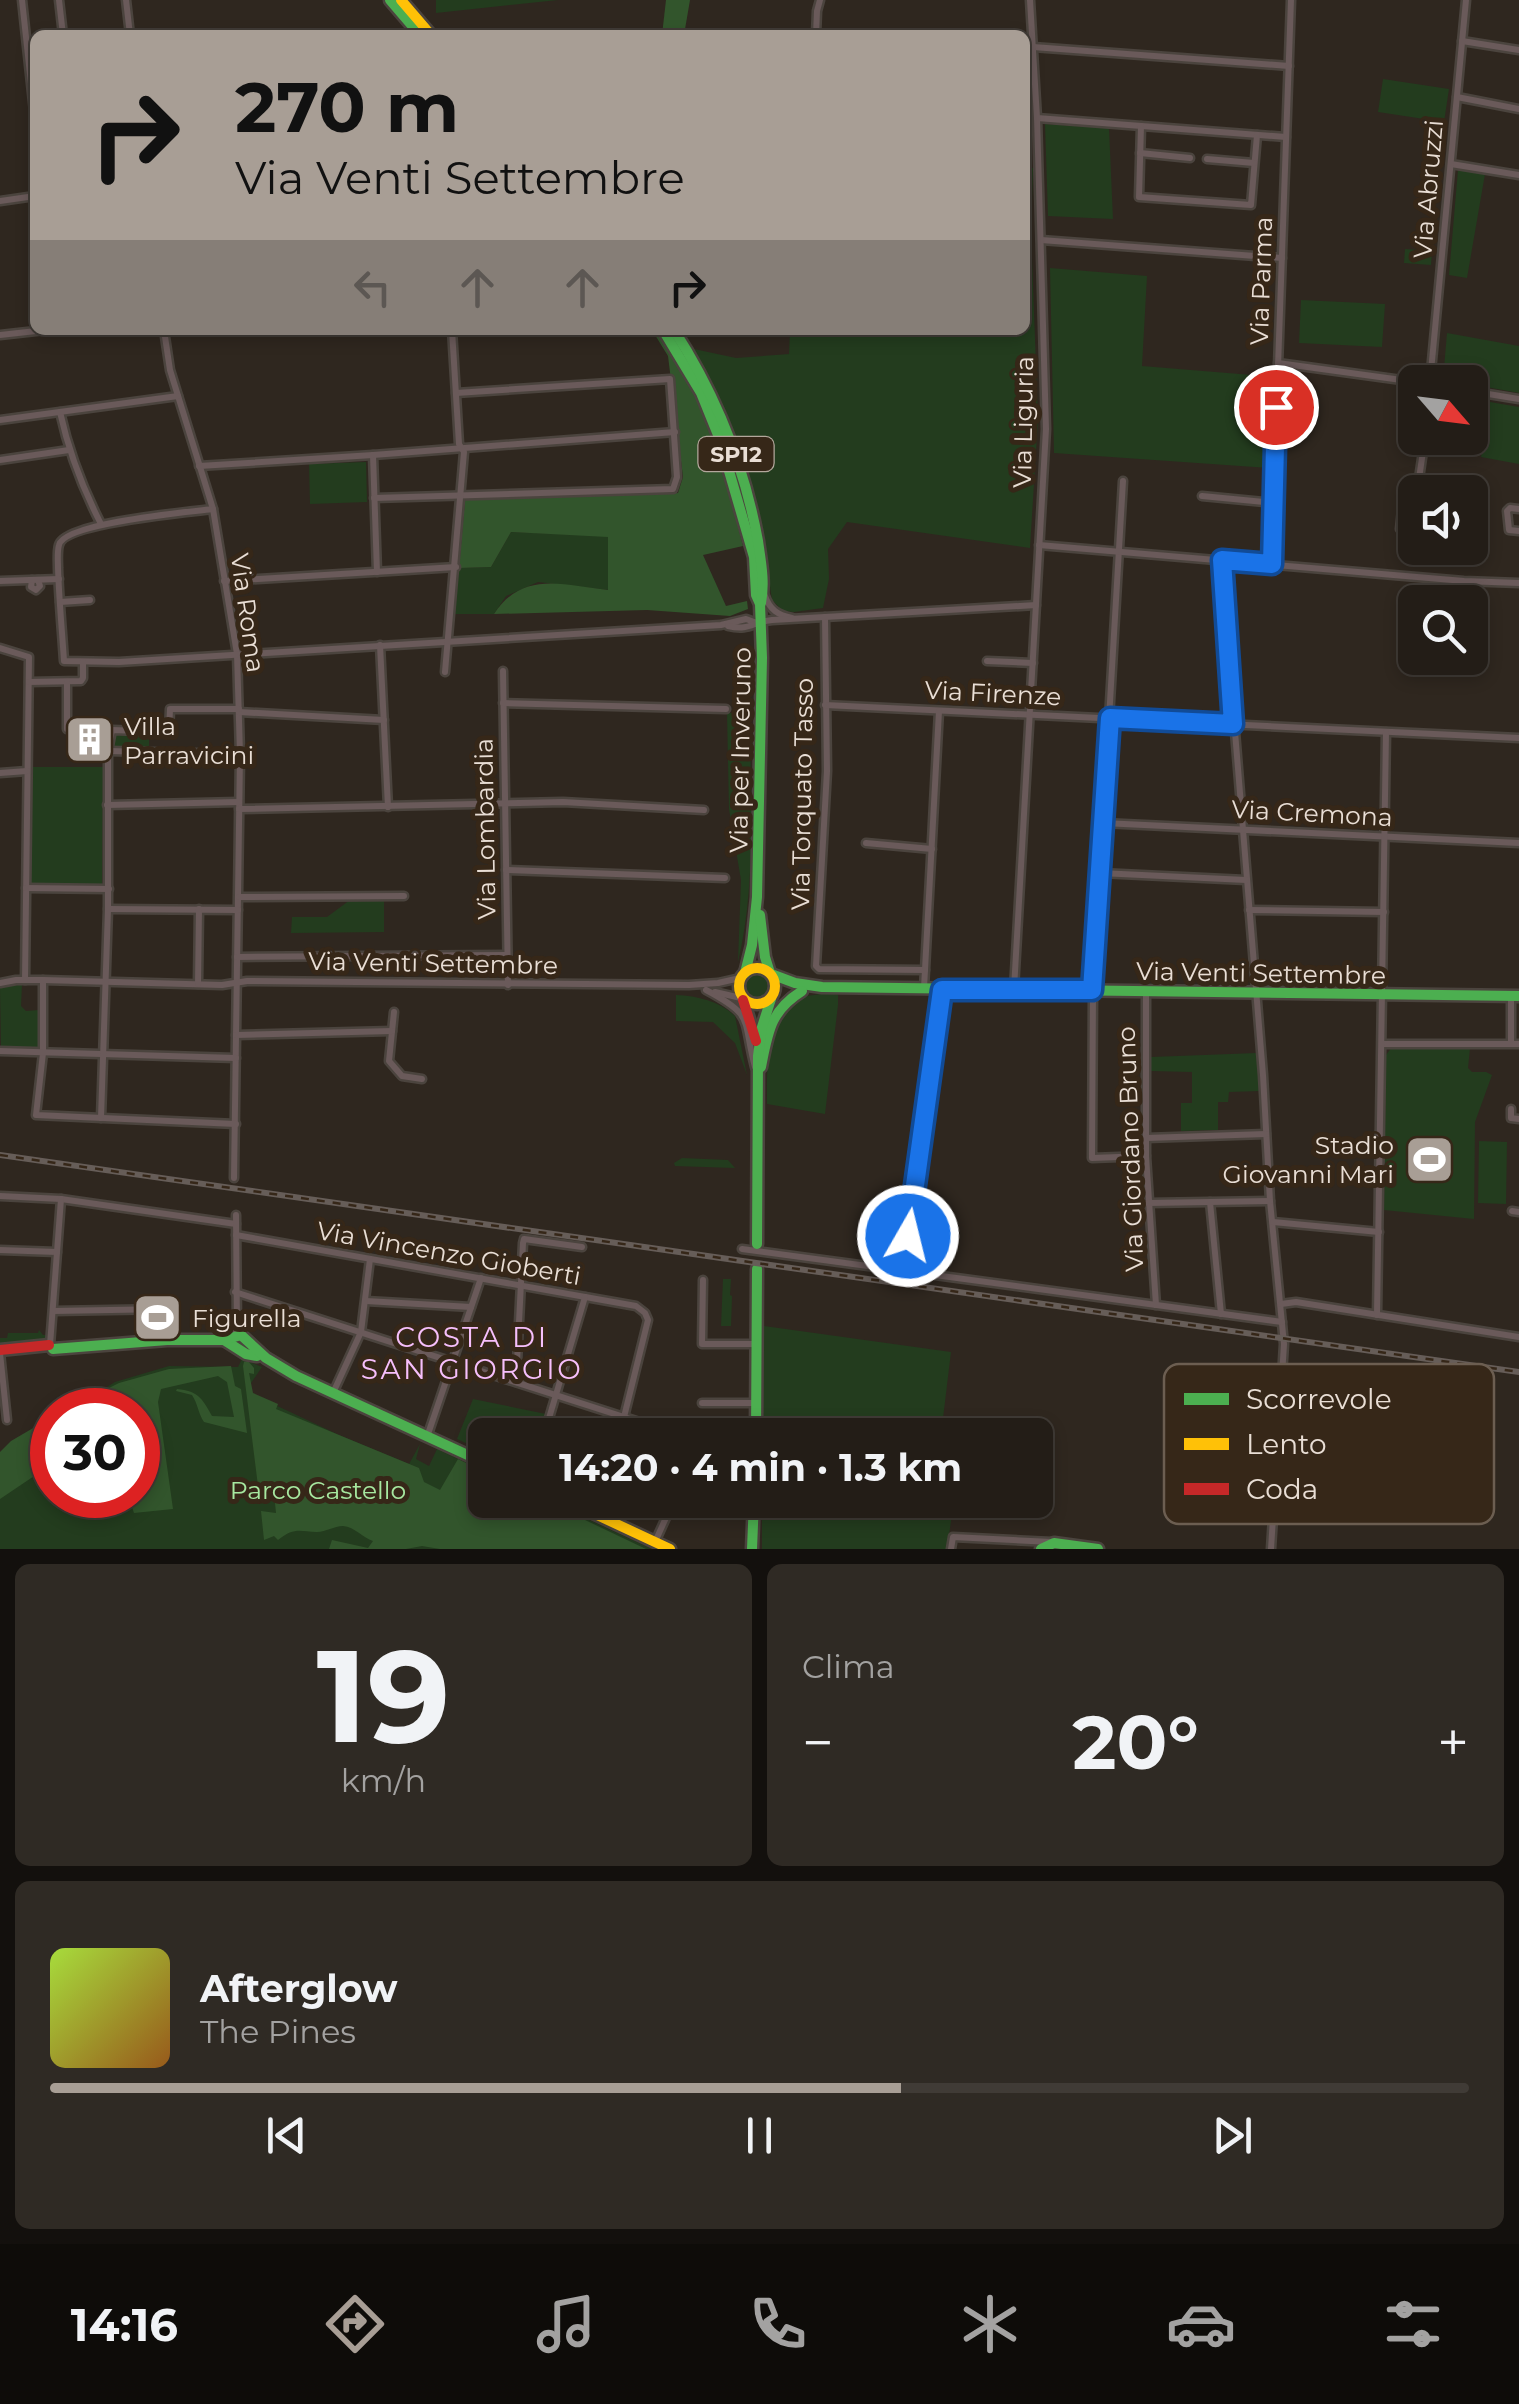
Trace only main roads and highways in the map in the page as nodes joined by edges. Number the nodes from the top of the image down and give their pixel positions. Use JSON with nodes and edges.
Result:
{"nodes":[{"id":1,"x":388,"y":0,"type":"edge"},
{"id":2,"x":402,"y":0,"type":"edge"},
{"id":3,"x":413,"y":30,"type":"edge"},
{"id":4,"x":427,"y":30,"type":"edge"},
{"id":5,"x":665,"y":335,"type":"edge"},
{"id":6,"x":677,"y":335,"type":"edge"},
{"id":7,"x":760,"y":604,"type":"junction"},
{"id":8,"x":757,"y":897,"type":"junction"},
{"id":9,"x":770,"y":974,"type":"junction"},
{"id":10,"x":742,"y":975,"type":"junction"},
{"id":11,"x":822,"y":987,"type":"junction"},
{"id":12,"x":802,"y":991,"type":"junction"},
{"id":13,"x":1515,"y":996,"type":"edge"},
{"id":14,"x":773,"y":998,"type":"junction"},
{"id":15,"x":742,"y":999,"type":"junction"},
{"id":16,"x":758,"y":1056,"type":"junction"},
{"id":17,"x":758,"y":1080,"type":"junction"},
{"id":18,"x":757,"y":1244,"type":"dead end"},
{"id":19,"x":757,"y":1270,"type":"dead end"},
{"id":20,"x":0,"y":1351,"type":"edge"},
{"id":21,"x":756,"y":1418,"type":"edge"},
{"id":22,"x":468,"y":1455,"type":"edge"},
{"id":23,"x":604,"y":1518,"type":"edge"},
{"id":24,"x":753,"y":1518,"type":"edge"},
{"id":25,"x":670,"y":1549,"type":"edge"},
{"id":26,"x":752,"y":1549,"type":"edge"},
{"id":27,"x":1039,"y":1549,"type":"edge"},
{"id":28,"x":1098,"y":1549,"type":"edge"}],
"edges":[{"from":1,"to":3,"type":"main road"},
{"from":2,"to":4,"type":"main road"},
{"from":5,"to":7,"type":"main road","name":"Via per Inveruno","number":"SP12"},
{"from":6,"to":7,"type":"main road","name":"Via per Inveruno","number":"SP12"},
{"from":7,"to":8,"type":"main road","name":"Via per Inveruno","number":"SP12"},
{"from":8,"to":9,"type":"main road","name":"Via per Inveruno","number":"SP12"},
{"from":8,"to":10,"type":"main road","name":"Via per Inveruno","number":"SP12"},
{"from":9,"to":10,"type":"main road"},
{"from":9,"to":11,"type":"main road","name":"Via Venti Settembre"},
{"from":9,"to":14,"type":"main road"},
{"from":10,"to":15,"type":"main road"},
{"from":11,"to":12,"type":"main road","name":"Via Venti Settembre"},
{"from":11,"to":13,"type":"main road","name":"Via Venti Settembre"},
{"from":12,"to":14,"type":"main road","name":"Via Venti Settembre"},
{"from":12,"to":17,"type":"main road"},
{"from":14,"to":15,"type":"main road"},
{"from":14,"to":16,"type":"main road"},
{"from":15,"to":16,"type":"main road"},
{"from":16,"to":17,"type":"main road"},
{"from":17,"to":18,"type":"main road"},
{"from":19,"to":21,"type":"main road"},
{"from":20,"to":22,"type":"main road"},
{"from":23,"to":25,"type":"main road"},
{"from":24,"to":26,"type":"main road"},
{"from":27,"to":28,"type":"main road"}]}
